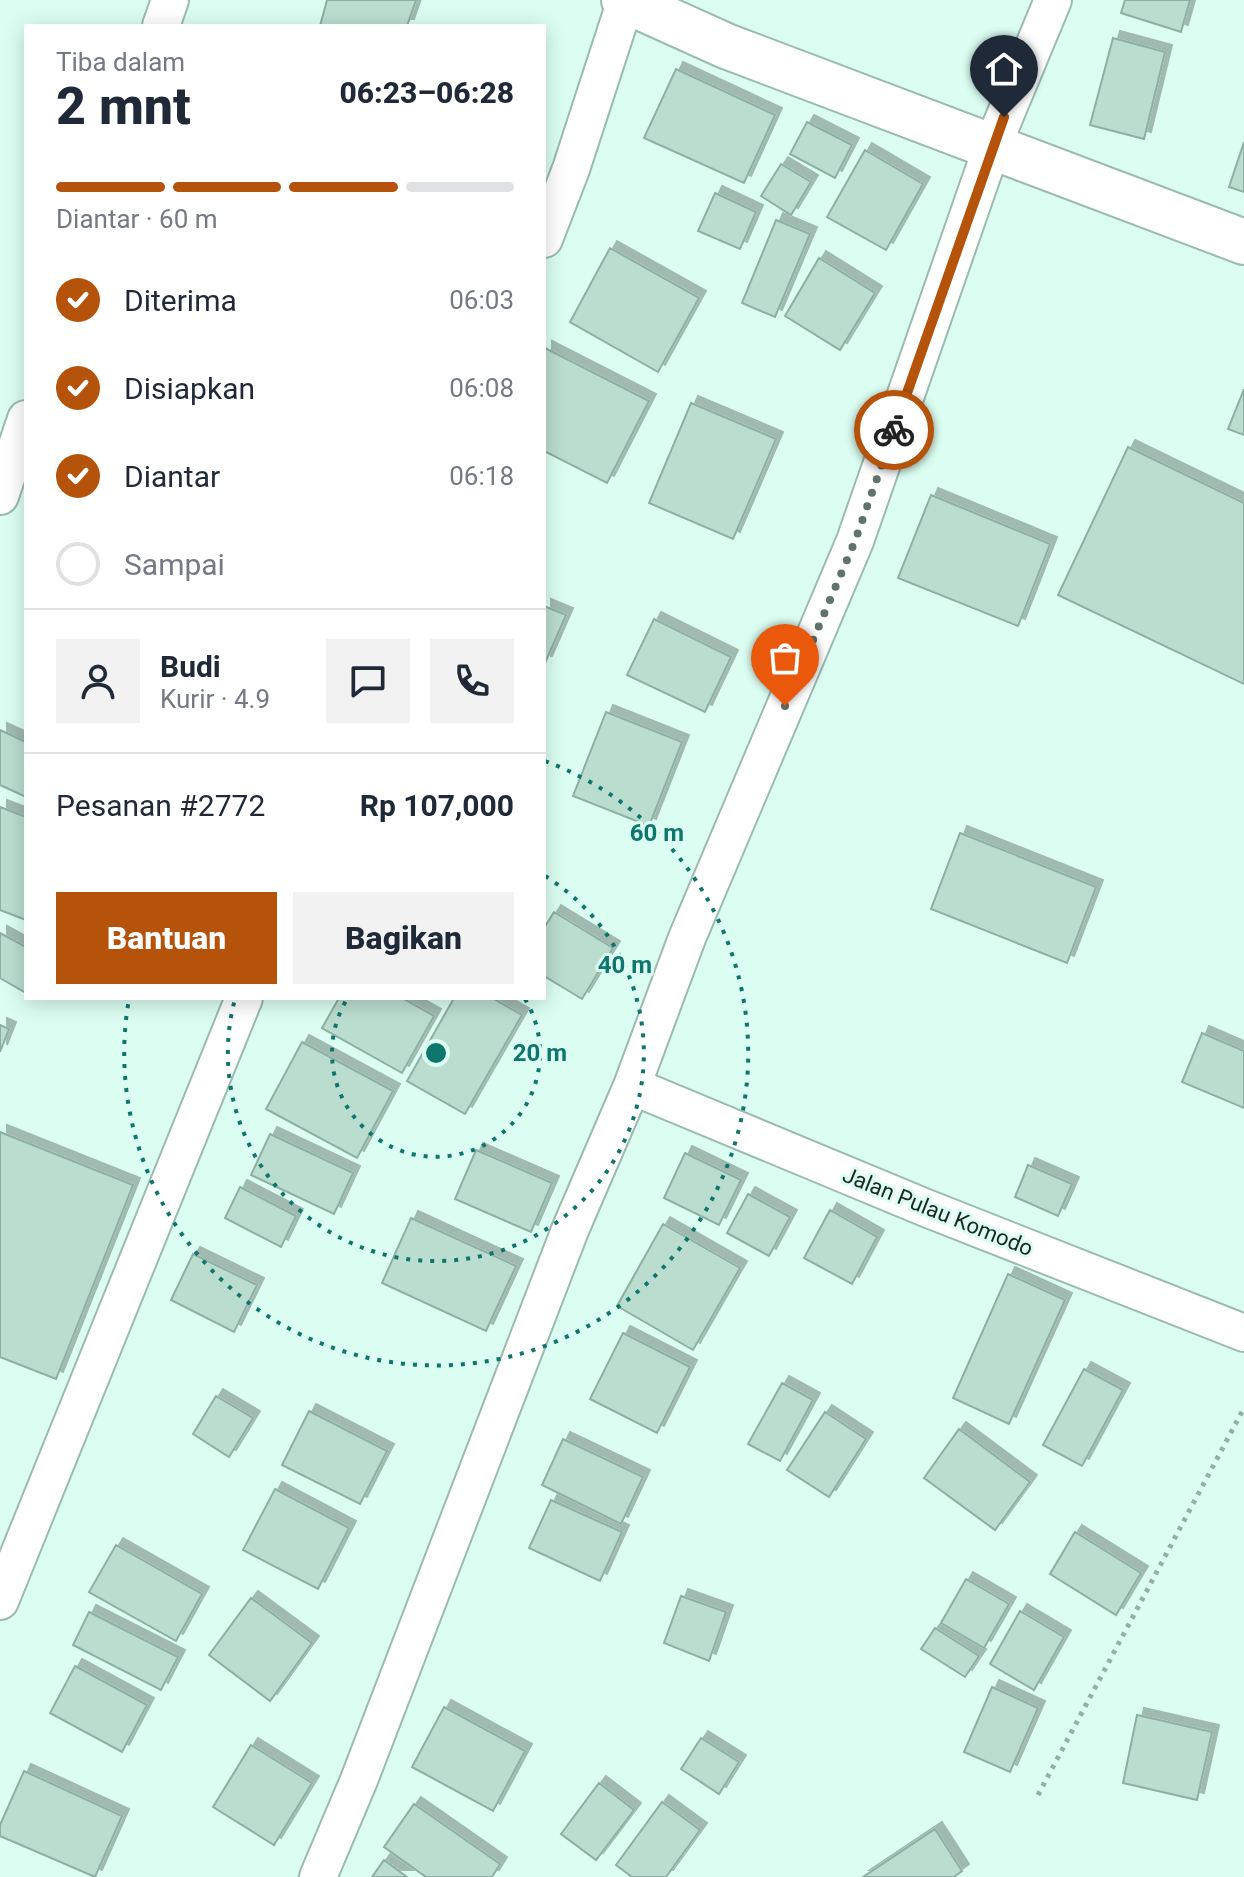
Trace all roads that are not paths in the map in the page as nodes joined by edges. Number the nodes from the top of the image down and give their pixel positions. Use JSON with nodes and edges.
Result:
{"nodes":[{"id":1,"x":170,"y":0,"type":"edge"},
{"id":2,"x":625,"y":0,"type":"edge"},
{"id":3,"x":1053,"y":0,"type":"edge"},
{"id":4,"x":162,"y":24,"type":"edge"},
{"id":5,"x":992,"y":147,"type":"junction"},
{"id":6,"x":546,"y":234,"type":"edge"},
{"id":7,"x":1244,"y":242,"type":"edge"},
{"id":8,"x":24,"y":425,"type":"edge"},
{"id":9,"x":0,"y":496,"type":"edge"},
{"id":10,"x":243,"y":1000,"type":"edge"},
{"id":11,"x":632,"y":1086,"type":"junction"},
{"id":12,"x":1243,"y":1330,"type":"edge"},
{"id":13,"x":0,"y":1601,"type":"edge"},
{"id":14,"x":318,"y":1877,"type":"edge"}],
"edges":[{"from":1,"to":4,"type":"street"},
{"from":2,"to":5,"type":"street"},
{"from":2,"to":6,"type":"street"},
{"from":3,"to":5,"type":"street"},
{"from":5,"to":7,"type":"street"},
{"from":5,"to":11,"type":"street"},
{"from":8,"to":9,"type":"street"},
{"from":10,"to":13,"type":"street"},
{"from":11,"to":12,"type":"street","name":"Jalan Pulau Komodo"},
{"from":11,"to":14,"type":"street"}]}
